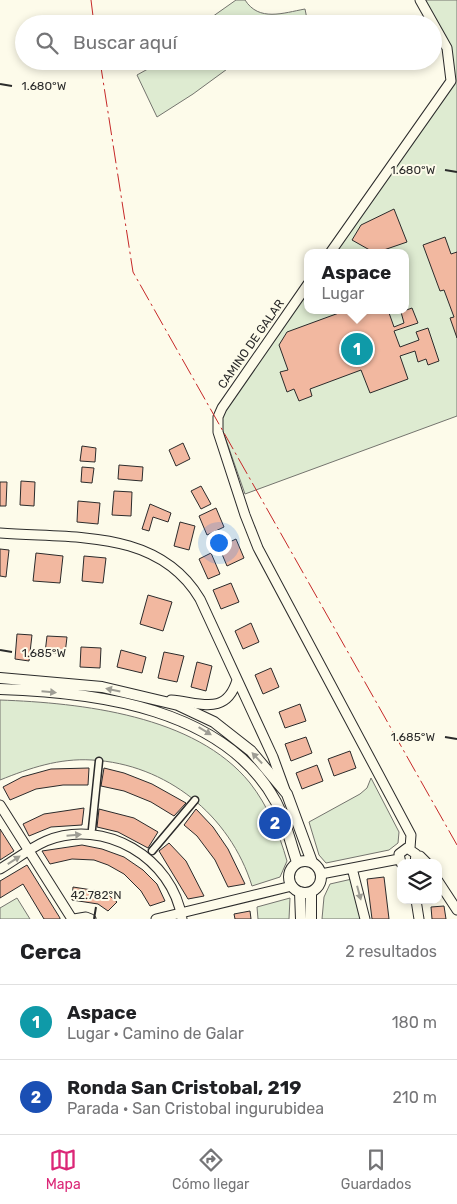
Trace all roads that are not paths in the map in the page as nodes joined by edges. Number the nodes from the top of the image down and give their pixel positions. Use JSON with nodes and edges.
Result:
{"nodes":[{"id":1,"x":420,"y":0,"type":"edge"},
{"id":2,"x":428,"y":15,"type":"edge"},
{"id":3,"x":442,"y":39,"type":"edge"},
{"id":4,"x":333,"y":249,"type":"edge"},
{"id":5,"x":304,"y":290,"type":"edge"},
{"id":6,"x":0,"y":533,"type":"edge"},
{"id":7,"x":0,"y":678,"type":"edge"},
{"id":8,"x":237,"y":680,"type":"junction"},
{"id":9,"x":0,"y":689,"type":"edge"},
{"id":10,"x":158,"y":699,"type":"junction"},
{"id":11,"x":99,"y":761,"type":"dead end"},
{"id":12,"x":287,"y":794,"type":"junction"},
{"id":13,"x":195,"y":800,"type":"dead end"},
{"id":14,"x":0,"y":805,"type":"edge"},
{"id":15,"x":92,"y":829,"type":"dead end"},
{"id":16,"x":410,"y":848,"type":"junction"},
{"id":17,"x":29,"y":850,"type":"junction"},
{"id":18,"x":152,"y":851,"type":"dead end"},
{"id":19,"x":400,"y":859,"type":"edge"},
{"id":20,"x":416,"y":859,"type":"edge"},
{"id":21,"x":397,"y":861,"type":"edge"},
{"id":22,"x":297,"y":862,"type":"junction"},
{"id":23,"x":312,"y":862,"type":"junction"},
{"id":24,"x":352,"y":868,"type":"junction"},
{"id":25,"x":0,"y":869,"type":"edge"},
{"id":26,"x":321,"y":874,"type":"junction"},
{"id":27,"x":442,"y":887,"type":"edge"},
{"id":28,"x":296,"y":889,"type":"junction"},
{"id":29,"x":311,"y":892,"type":"junction"},
{"id":30,"x":417,"y":904,"type":"edge"},
{"id":31,"x":457,"y":910,"type":"edge"},
{"id":32,"x":182,"y":916,"type":"edge"},
{"id":33,"x":73,"y":919,"type":"edge"},
{"id":34,"x":91,"y":919,"type":"edge"},
{"id":35,"x":156,"y":919,"type":"edge"},
{"id":36,"x":301,"y":919,"type":"edge"},
{"id":37,"x":311,"y":919,"type":"edge"},
{"id":38,"x":365,"y":919,"type":"edge"},
{"id":39,"x":419,"y":919,"type":"edge"}],
"edges":[{"from":1,"to":2,"type":"street"},
{"from":3,"to":4,"type":"street"},
{"from":5,"to":16,"type":"street","name":"CAMINO DE GALAR"},
{"from":6,"to":8,"type":"street"},
{"from":10,"to":7,"type":"street","one_way":true},
{"from":8,"to":10,"type":"street"},
{"from":8,"to":12,"type":"street"},
{"from":9,"to":22,"type":"street","one_way":true},
{"from":12,"to":10,"type":"street","one_way":true},
{"from":11,"to":15,"type":"street"},
{"from":12,"to":23,"type":"street"},
{"from":13,"to":18,"type":"street"},
{"from":14,"to":17,"type":"street"},
{"from":16,"to":19,"type":"street"},
{"from":16,"to":20,"type":"street"},
{"from":25,"to":17,"type":"street","one_way":true},
{"from":17,"to":32,"type":"street","one_way":true},
{"from":17,"to":33,"type":"street"},
{"from":21,"to":24,"type":"street"},
{"from":22,"to":23,"type":"street"},
{"from":22,"to":28,"type":"street"},
{"from":23,"to":26,"type":"street"},
{"from":24,"to":26,"type":"street"},
{"from":24,"to":38,"type":"street","one_way":true},
{"from":26,"to":29,"type":"street"},
{"from":27,"to":31,"type":"street"},
{"from":28,"to":29,"type":"street"},
{"from":28,"to":32,"type":"street"},
{"from":28,"to":36,"type":"street"},
{"from":29,"to":37,"type":"street"},
{"from":30,"to":39,"type":"street"},
{"from":32,"to":35,"type":"street"},
{"from":33,"to":34,"type":"street"}]}
